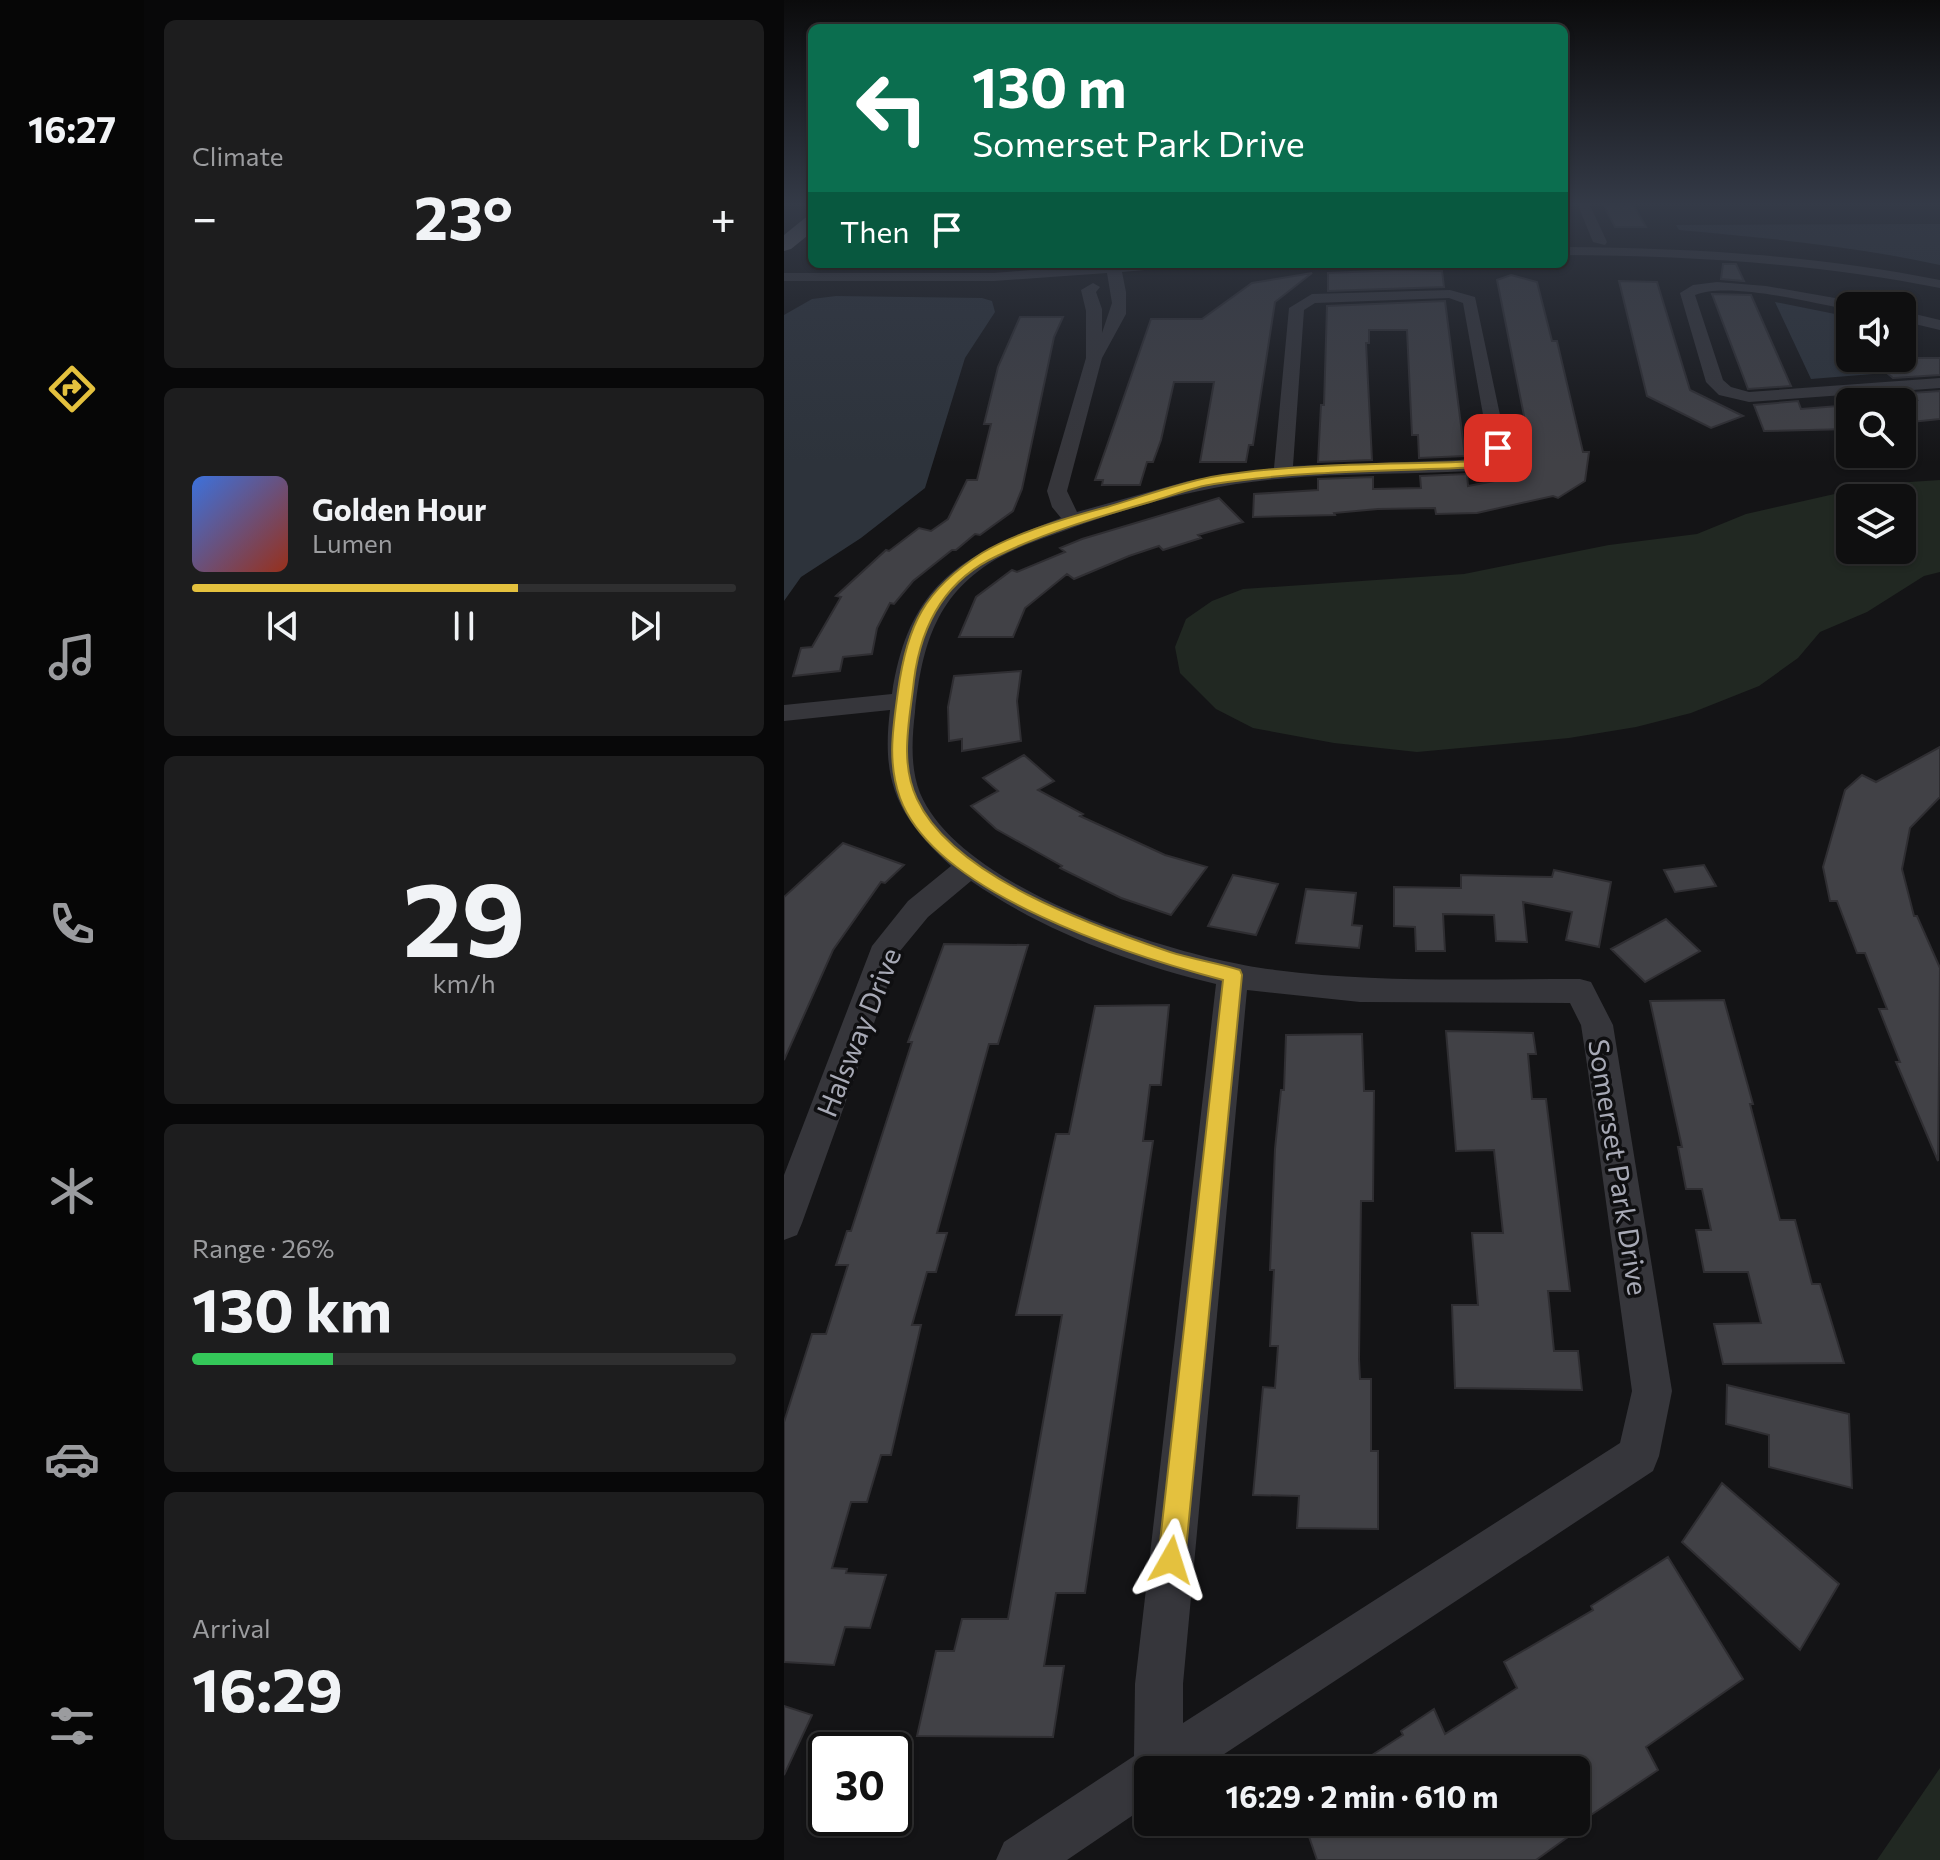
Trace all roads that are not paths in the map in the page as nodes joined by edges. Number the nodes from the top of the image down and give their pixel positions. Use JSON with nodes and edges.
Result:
{"nodes":[{"id":1,"x":1092,"y":290,"type":"edge"},
{"id":2,"x":1119,"y":290,"type":"edge"},
{"id":3,"x":1691,"y":290,"type":"edge"},
{"id":4,"x":1757,"y":290,"type":"edge"},
{"id":5,"x":1094,"y":301,"type":"junction"},
{"id":6,"x":1118,"y":302,"type":"junction"},
{"id":7,"x":1836,"y":303,"type":"edge"},
{"id":8,"x":1916,"y":319,"type":"edge"},
{"id":9,"x":1940,"y":325,"type":"edge"},
{"id":10,"x":1094,"y":358,"type":"junction"},
{"id":11,"x":1940,"y":383,"type":"edge"},
{"id":12,"x":1283,"y":473,"type":"junction"},
{"id":13,"x":1073,"y":520,"type":"junction"},
{"id":14,"x":903,"y":701,"type":"junction"},
{"id":15,"x":784,"y":713,"type":"edge"},
{"id":16,"x":969,"y":867,"type":"junction"},
{"id":17,"x":1233,"y":975,"type":"junction"},
{"id":18,"x":784,"y":1223,"type":"edge"},
{"id":19,"x":1155,"y":1756,"type":"edge"},
{"id":20,"x":1177,"y":1756,"type":"edge"},
{"id":21,"x":1134,"y":1784,"type":"edge"},
{"id":22,"x":1022,"y":1860,"type":"edge"}],
"edges":[{"from":1,"to":5,"type":"street"},
{"from":2,"to":6,"type":"street"},
{"from":3,"to":11,"type":"street"},
{"from":4,"to":7,"type":"street"},
{"from":5,"to":6,"type":"street"},
{"from":5,"to":10,"type":"street"},
{"from":6,"to":10,"type":"street"},
{"from":8,"to":9,"type":"street"},
{"from":10,"to":13,"type":"street"},
{"from":12,"to":12,"type":"street","name":"Somerset Park Drive"},
{"from":12,"to":13,"type":"street","name":"Somerset Park Drive"},
{"from":13,"to":14,"type":"street","name":"Somerset Park Drive"},
{"from":14,"to":15,"type":"street"},
{"from":14,"to":16,"type":"street","name":"Somerset Park Drive"},
{"from":16,"to":17,"type":"street","name":"Somerset Park Drive"},
{"from":16,"to":18,"type":"street","name":"Halsway Drive"},
{"from":17,"to":19,"type":"street"},
{"from":17,"to":20,"type":"street","name":"Somerset Park Drive"},
{"from":21,"to":22,"type":"street","name":"Somerset Park Drive"}]}
